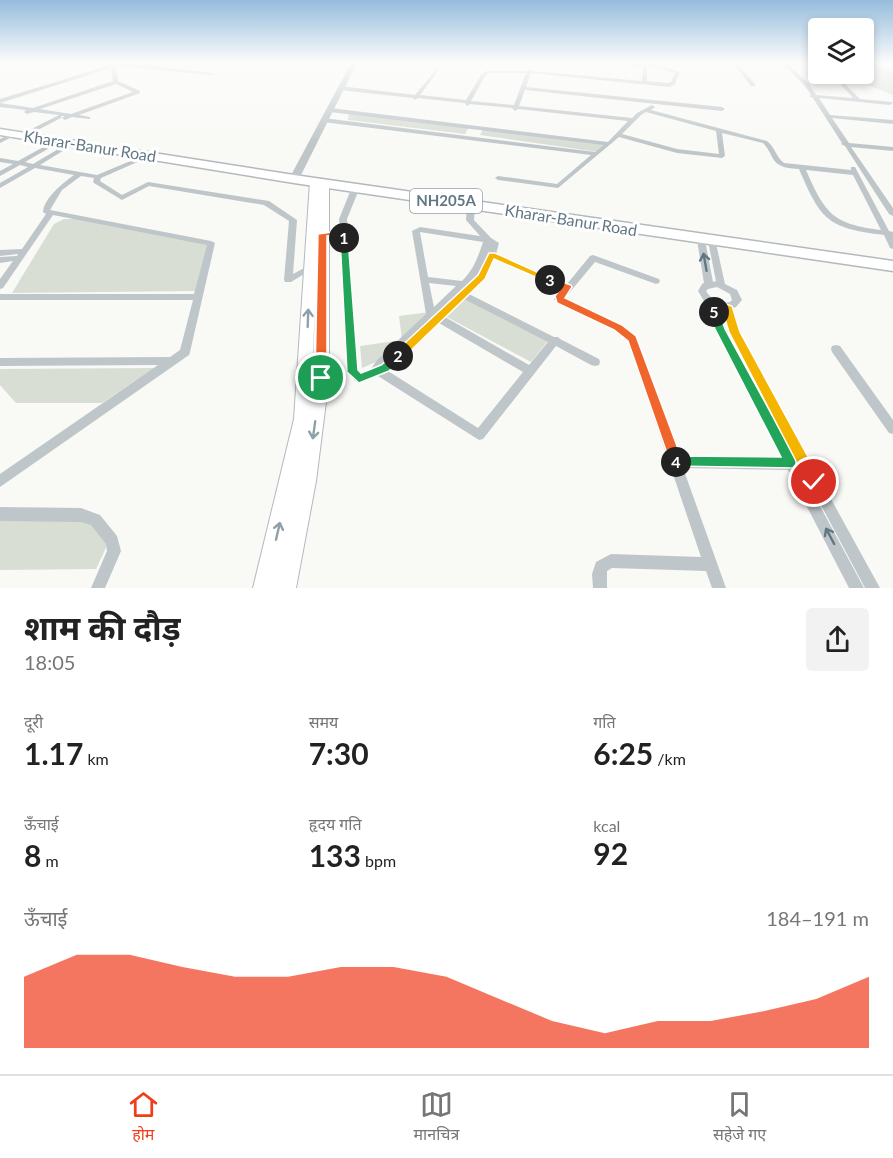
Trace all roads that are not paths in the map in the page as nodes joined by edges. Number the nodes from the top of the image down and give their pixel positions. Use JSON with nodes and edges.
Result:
{"nodes":[{"id":1,"x":43,"y":90,"type":"edge"},
{"id":2,"x":91,"y":90,"type":"edge"},
{"id":3,"x":135,"y":90,"type":"edge"},
{"id":4,"x":339,"y":90,"type":"edge"},
{"id":5,"x":354,"y":90,"type":"edge"},
{"id":6,"x":421,"y":90,"type":"edge"},
{"id":7,"x":473,"y":90,"type":"edge"},
{"id":8,"x":522,"y":90,"type":"edge"},
{"id":9,"x":547,"y":90,"type":"edge"},
{"id":10,"x":643,"y":90,"type":"edge"},
{"id":11,"x":804,"y":90,"type":"edge"},
{"id":12,"x":849,"y":90,"type":"edge"},
{"id":13,"x":815,"y":96,"type":"junction"},
{"id":14,"x":416,"y":97,"type":"junction"},
{"id":15,"x":858,"y":100,"type":"junction"},
{"id":16,"x":649,"y":101,"type":"junction"},
{"id":17,"x":658,"y":102,"type":"junction"},
{"id":18,"x":465,"y":103,"type":"junction"},
{"id":19,"x":890,"y":103,"type":"dead end"},
{"id":20,"x":0,"y":105,"type":"edge"},
{"id":21,"x":516,"y":108,"type":"junction"},
{"id":22,"x":722,"y":109,"type":"dead end"},
{"id":23,"x":330,"y":110,"type":"junction"},
{"id":24,"x":30,"y":111,"type":"junction"},
{"id":25,"x":648,"y":111,"type":"junction"},
{"id":26,"x":827,"y":116,"type":"junction"},
{"id":27,"x":65,"y":117,"type":"junction"},
{"id":28,"x":88,"y":118,"type":"dead end"},
{"id":29,"x":81,"y":120,"type":"dead end"},
{"id":30,"x":324,"y":120,"type":"junction"},
{"id":31,"x":632,"y":121,"type":"junction"},
{"id":32,"x":893,"y":123,"type":"edge"},
{"id":33,"x":472,"y":127,"type":"junction"},
{"id":34,"x":719,"y":129,"type":"junction"},
{"id":35,"x":0,"y":132,"type":"edge"},
{"id":36,"x":20,"y":135,"type":"junction"},
{"id":37,"x":618,"y":135,"type":"junction"},
{"id":38,"x":467,"y":138,"type":"junction"},
{"id":39,"x":0,"y":141,"type":"edge"},
{"id":40,"x":58,"y":141,"type":"junction"},
{"id":41,"x":72,"y":144,"type":"junction"},
{"id":42,"x":609,"y":144,"type":"junction"},
{"id":43,"x":847,"y":148,"type":"junction"},
{"id":44,"x":893,"y":151,"type":"edge"},
{"id":45,"x":596,"y":154,"type":"junction"},
{"id":46,"x":148,"y":156,"type":"junction"},
{"id":47,"x":0,"y":160,"type":"edge"},
{"id":48,"x":18,"y":163,"type":"junction"},
{"id":49,"x":34,"y":166,"type":"junction"},
{"id":50,"x":802,"y":168,"type":"junction"},
{"id":51,"x":81,"y":173,"type":"junction"},
{"id":52,"x":856,"y":173,"type":"junction"},
{"id":53,"x":0,"y":174,"type":"edge"},
{"id":54,"x":98,"y":177,"type":"junction"},
{"id":55,"x":498,"y":178,"type":"dead end"},
{"id":56,"x":294,"y":179,"type":"junction"},
{"id":57,"x":320,"y":182,"type":"junction"},
{"id":58,"x":0,"y":186,"type":"edge"},
{"id":59,"x":356,"y":187,"type":"junction"},
{"id":60,"x":880,"y":199,"type":"junction"},
{"id":61,"x":893,"y":200,"type":"edge"},
{"id":62,"x":471,"y":205,"type":"junction"},
{"id":63,"x":51,"y":213,"type":"junction"},
{"id":64,"x":893,"y":214,"type":"edge"},
{"id":65,"x":344,"y":232,"type":"junction"},
{"id":66,"x":323,"y":234,"type":"junction"},
{"id":67,"x":889,"y":234,"type":"edge"},
{"id":68,"x":488,"y":240,"type":"junction"},
{"id":69,"x":706,"y":240,"type":"junction"},
{"id":70,"x":893,"y":246,"type":"edge"},
{"id":71,"x":0,"y":253,"type":"edge"},
{"id":72,"x":22,"y":254,"type":"junction"},
{"id":73,"x":492,"y":255,"type":"junction"},
{"id":74,"x":0,"y":260,"type":"edge"},
{"id":75,"x":893,"y":266,"type":"edge"},
{"id":76,"x":310,"y":268,"type":"junction"},
{"id":77,"x":424,"y":279,"type":"junction"},
{"id":78,"x":656,"y":281,"type":"dead end"},
{"id":79,"x":709,"y":285,"type":"junction"},
{"id":80,"x":721,"y":285,"type":"junction"},
{"id":81,"x":0,"y":286,"type":"edge"},
{"id":82,"x":567,"y":287,"type":"junction"},
{"id":83,"x":461,"y":290,"type":"junction"},
{"id":84,"x":0,"y":297,"type":"edge"},
{"id":85,"x":198,"y":297,"type":"junction"},
{"id":86,"x":714,"y":303,"type":"junction"},
{"id":87,"x":727,"y":306,"type":"junction"},
{"id":88,"x":435,"y":317,"type":"junction"},
{"id":89,"x":555,"y":340,"type":"junction"},
{"id":90,"x":836,"y":349,"type":"dead end"},
{"id":91,"x":0,"y":362,"type":"edge"},
{"id":92,"x":171,"y":362,"type":"junction"},
{"id":93,"x":595,"y":362,"type":"dead end"},
{"id":94,"x":531,"y":371,"type":"junction"},
{"id":95,"x":376,"y":372,"type":"junction"},
{"id":96,"x":893,"y":429,"type":"edge"},
{"id":97,"x":675,"y":462,"type":"junction"},
{"id":98,"x":792,"y":464,"type":"junction"},
{"id":99,"x":0,"y":481,"type":"edge"},
{"id":100,"x":0,"y":514,"type":"edge"},
{"id":101,"x":711,"y":564,"type":"junction"},
{"id":102,"x":98,"y":588,"type":"edge"},
{"id":103,"x":264,"y":588,"type":"edge"},
{"id":104,"x":285,"y":588,"type":"edge"},
{"id":105,"x":600,"y":588,"type":"edge"},
{"id":106,"x":719,"y":588,"type":"edge"},
{"id":107,"x":857,"y":588,"type":"edge"},
{"id":108,"x":873,"y":588,"type":"edge"}],
"edges":[{"from":1,"to":20,"type":"street"},
{"from":2,"to":24,"type":"street"},
{"from":3,"to":27,"type":"street"},
{"from":4,"to":23,"type":"street"},
{"from":5,"to":14,"type":"street"},
{"from":6,"to":14,"type":"street"},
{"from":7,"to":18,"type":"street"},
{"from":8,"to":21,"type":"street"},
{"from":9,"to":16,"type":"street"},
{"from":10,"to":16,"type":"street"},
{"from":11,"to":13,"type":"street"},
{"from":12,"to":15,"type":"street"},
{"from":13,"to":15,"type":"street"},
{"from":13,"to":26,"type":"street"},
{"from":14,"to":18,"type":"street"},
{"from":15,"to":19,"type":"street"},
{"from":16,"to":17,"type":"street"},
{"from":17,"to":22,"type":"street"},
{"from":17,"to":25,"type":"street"},
{"from":18,"to":21,"type":"street"},
{"from":20,"to":24,"type":"street"},
{"from":21,"to":31,"type":"street"},
{"from":23,"to":30,"type":"street"},
{"from":23,"to":33,"type":"street"},
{"from":24,"to":27,"type":"street"},
{"from":24,"to":27,"type":"street"},
{"from":25,"to":31,"type":"street"},
{"from":25,"to":34,"type":"street"},
{"from":26,"to":32,"type":"street"},
{"from":26,"to":43,"type":"street"},
{"from":27,"to":28,"type":"street"},
{"from":27,"to":29,"type":"street"},
{"from":27,"to":36,"type":"street"},
{"from":30,"to":38,"type":"street"},
{"from":30,"to":56,"type":"street"},
{"from":31,"to":37,"type":"street"},
{"from":33,"to":38,"type":"street"},
{"from":33,"to":42,"type":"street"},
{"from":34,"to":37,"type":"street"},
{"from":34,"to":50,"type":"street"},
{"from":35,"to":36,"type":"highway","name":"Kharar-Banur Road","number":"NH205A"},
{"from":36,"to":39,"type":"street"},
{"from":36,"to":40,"type":"highway","name":"Kharar-Banur Road","number":"NH205A"},
{"from":37,"to":42,"type":"street"},
{"from":38,"to":45,"type":"street"},
{"from":40,"to":41,"type":"highway","name":"Kharar-Banur Road","number":"NH205A"},
{"from":40,"to":48,"type":"street"},
{"from":41,"to":46,"type":"highway","name":"Kharar-Banur Road","number":"NH205A"},
{"from":41,"to":49,"type":"street"},
{"from":42,"to":45,"type":"street"},
{"from":43,"to":44,"type":"street"},
{"from":43,"to":52,"type":"street"},
{"from":43,"to":60,"type":"street"},
{"from":45,"to":55,"type":"street"},
{"from":46,"to":54,"type":"street"},
{"from":46,"to":56,"type":"highway","name":"Kharar-Banur Road","number":"NH205A"},
{"from":47,"to":48,"type":"street"},
{"from":48,"to":49,"type":"street"},
{"from":48,"to":53,"type":"street"},
{"from":49,"to":51,"type":"street"},
{"from":49,"to":58,"type":"street"},
{"from":50,"to":52,"type":"street"},
{"from":50,"to":67,"type":"street"},
{"from":51,"to":54,"type":"street"},
{"from":51,"to":63,"type":"street"},
{"from":52,"to":67,"type":"street"},
{"from":54,"to":76,"type":"street"},
{"from":56,"to":57,"type":"highway","name":"Kharar-Banur Road","number":"NH205A"},
{"from":57,"to":59,"type":"highway","name":"Kharar-Banur Road","number":"NH205A"},
{"from":57,"to":66,"type":"main road"},
{"from":57,"to":76,"type":"main road"},
{"from":59,"to":62,"type":"highway","name":"Kharar-Banur Road","number":"NH205A"},
{"from":59,"to":65,"type":"street"},
{"from":60,"to":61,"type":"street"},
{"from":60,"to":64,"type":"street"},
{"from":62,"to":68,"type":"street"},
{"from":62,"to":69,"type":"highway","name":"Kharar-Banur Road","number":"NH205A"},
{"from":63,"to":72,"type":"street"},
{"from":63,"to":85,"type":"street"},
{"from":65,"to":66,"type":"street"},
{"from":65,"to":95,"type":"street"},
{"from":66,"to":104,"type":"main road","one_way":true},
{"from":67,"to":70,"type":"street"},
{"from":68,"to":73,"type":"street"},
{"from":68,"to":77,"type":"street"},
{"from":68,"to":83,"type":"street"},
{"from":69,"to":75,"type":"highway","name":"Kharar-Banur Road","number":"NH205A"},
{"from":79,"to":69,"type":"street","one_way":true},
{"from":69,"to":80,"type":"street"},
{"from":71,"to":72,"type":"street"},
{"from":72,"to":74,"type":"street"},
{"from":72,"to":81,"type":"street"},
{"from":73,"to":82,"type":"street"},
{"from":73,"to":83,"type":"street"},
{"from":103,"to":76,"type":"main road","one_way":true},
{"from":77,"to":83,"type":"street"},
{"from":77,"to":88,"type":"street"},
{"from":78,"to":82,"type":"street"},
{"from":79,"to":80,"type":"street"},
{"from":79,"to":86,"type":"street"},
{"from":80,"to":87,"type":"street"},
{"from":82,"to":97,"type":"street"},
{"from":83,"to":88,"type":"street"},
{"from":83,"to":89,"type":"street"},
{"from":84,"to":85,"type":"street"},
{"from":85,"to":92,"type":"street"},
{"from":86,"to":87,"type":"street"},
{"from":86,"to":98,"type":"street"},
{"from":87,"to":108,"type":"street"},
{"from":88,"to":94,"type":"street"},
{"from":88,"to":95,"type":"street"},
{"from":89,"to":93,"type":"street"},
{"from":89,"to":94,"type":"street"},
{"from":90,"to":96,"type":"street"},
{"from":91,"to":92,"type":"street"},
{"from":92,"to":99,"type":"street"},
{"from":94,"to":95,"type":"street"},
{"from":97,"to":98,"type":"street"},
{"from":97,"to":101,"type":"street"},
{"from":107,"to":98,"type":"street","one_way":true},
{"from":100,"to":102,"type":"street"},
{"from":101,"to":105,"type":"street"},
{"from":101,"to":106,"type":"street"}]}
